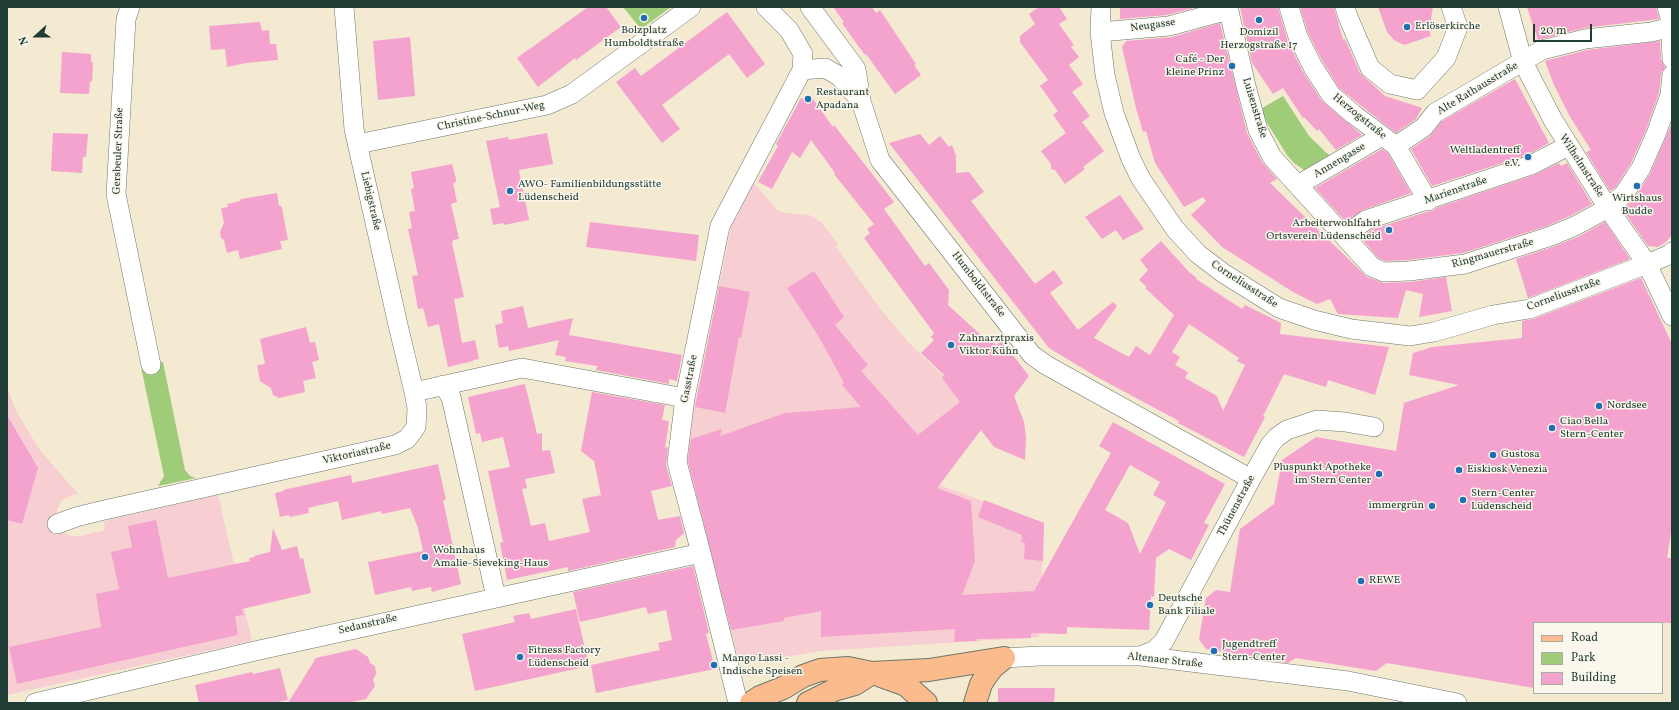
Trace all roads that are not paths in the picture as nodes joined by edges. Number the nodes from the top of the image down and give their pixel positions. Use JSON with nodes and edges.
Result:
{"nodes":[{"id":1,"x":130,"y":7,"type":"edge"},
{"id":2,"x":344,"y":7,"type":"edge"},
{"id":3,"x":691,"y":7,"type":"edge"},
{"id":4,"x":766,"y":7,"type":"edge"},
{"id":5,"x":810,"y":7,"type":"edge"},
{"id":6,"x":1101,"y":7,"type":"edge"},
{"id":7,"x":1289,"y":7,"type":"edge"},
{"id":8,"x":1345,"y":7,"type":"edge"},
{"id":9,"x":1451,"y":7,"type":"edge"},
{"id":10,"x":1508,"y":7,"type":"edge"},
{"id":11,"x":1667,"y":7,"type":"edge"},
{"id":12,"x":1228,"y":8,"type":"edge"},
{"id":13,"x":1672,"y":27,"type":"edge"},
{"id":14,"x":1100,"y":32,"type":"junction"},
{"id":15,"x":1672,"y":58,"type":"edge"},
{"id":16,"x":1523,"y":62,"type":"junction"},
{"id":17,"x":802,"y":70,"type":"junction"},
{"id":18,"x":1672,"y":75,"type":"edge"},
{"id":19,"x":861,"y":101,"type":"junction"},
{"id":20,"x":1389,"y":141,"type":"junction"},
{"id":21,"x":358,"y":144,"type":"junction"},
{"id":22,"x":1568,"y":146,"type":"junction"},
{"id":23,"x":1298,"y":186,"type":"junction"},
{"id":24,"x":1428,"y":201,"type":"junction"},
{"id":25,"x":1608,"y":208,"type":"junction"},
{"id":26,"x":1350,"y":242,"type":"junction"},
{"id":27,"x":1672,"y":252,"type":"edge"},
{"id":28,"x":1647,"y":264,"type":"junction"},
{"id":29,"x":1665,"y":286,"type":"edge"},
{"id":30,"x":1672,"y":316,"type":"edge"},
{"id":31,"x":151,"y":365,"type":"dead end"},
{"id":32,"x":443,"y":385,"type":"junction"},
{"id":33,"x":414,"y":392,"type":"junction"},
{"id":34,"x":685,"y":398,"type":"junction"},
{"id":35,"x":1374,"y":427,"type":"dead end"},
{"id":36,"x":1251,"y":479,"type":"junction"},
{"id":37,"x":57,"y":524,"type":"dead end"},
{"id":38,"x":701,"y":553,"type":"junction"},
{"id":39,"x":496,"y":597,"type":"junction"},
{"id":40,"x":1141,"y":656,"type":"junction"},
{"id":41,"x":1004,"y":658,"type":"junction"},
{"id":42,"x":938,"y":668,"type":"junction"},
{"id":43,"x":872,"y":673,"type":"junction"},
{"id":44,"x":975,"y":702,"type":"edge"},
{"id":45,"x":35,"y":703,"type":"edge"},
{"id":46,"x":738,"y":703,"type":"edge"},
{"id":47,"x":751,"y":703,"type":"edge"},
{"id":48,"x":808,"y":703,"type":"edge"},
{"id":49,"x":926,"y":703,"type":"edge"},
{"id":50,"x":1457,"y":703,"type":"edge"}],
"edges":[{"from":1,"to":31,"type":"street","name":"Gersbeuler Straße"},
{"from":2,"to":21,"type":"street","name":"Liebigstraße"},
{"from":3,"to":21,"type":"street","name":"Christine-Schnur-Weg"},
{"from":4,"to":17,"type":"street"},
{"from":5,"to":19,"type":"street","name":"Humboldtstraße"},
{"from":6,"to":14,"type":"street","name":"Corneliusstraße"},
{"from":7,"to":20,"type":"street","name":"Herzogstraße"},
{"from":8,"to":9,"type":"street"},
{"from":10,"to":16,"type":"street","name":"Wilhelmstraße"},
{"from":11,"to":13,"type":"street"},
{"from":12,"to":14,"type":"street","name":"Neugasse"},
{"from":12,"to":23,"type":"street","name":"Luisenstraße"},
{"from":13,"to":15,"type":"street"},
{"from":13,"to":16,"type":"street","name":"Alte Rathausstraße"},
{"from":14,"to":28,"type":"street","name":"Corneliusstraße"},
{"from":16,"to":20,"type":"street","name":"Alte Rathausstraße"},
{"from":16,"to":22,"type":"street","name":"Wilhelmstraße"},
{"from":17,"to":19,"type":"street","name":"Humboldtstraße"},
{"from":17,"to":34,"type":"street","name":"Gasstraße"},
{"from":18,"to":25,"type":"street","name":"Ringmauerstraße"},
{"from":19,"to":36,"type":"street","name":"Humboldtstraße"},
{"from":20,"to":23,"type":"street","name":"Annengasse"},
{"from":20,"to":24,"type":"street","name":"Herzogstraße"},
{"from":21,"to":33,"type":"street","name":"Liebigstraße"},
{"from":22,"to":24,"type":"street","name":"Marienstraße"},
{"from":22,"to":25,"type":"street","name":"Wilhelmstraße"},
{"from":23,"to":26,"type":"street","name":"Luisenstraße"},
{"from":24,"to":26,"type":"street","name":"Marienstraße"},
{"from":25,"to":26,"type":"street","name":"Ringmauerstraße"},
{"from":25,"to":28,"type":"street","name":"Wilhelmstraße"},
{"from":27,"to":28,"type":"street","name":"Corneliusstraße"},
{"from":28,"to":29,"type":"street","name":"Wilhelmstraße"},
{"from":29,"to":30,"type":"street","name":"Wilhelmstraße"},
{"from":32,"to":33,"type":"street"},
{"from":32,"to":34,"type":"street"},
{"from":32,"to":39,"type":"street"},
{"from":33,"to":37,"type":"street","name":"Viktoriastraße"},
{"from":34,"to":38,"type":"street","name":"Gasstraße"},
{"from":35,"to":36,"type":"street","name":"Thünenstraße"},
{"from":36,"to":40,"type":"street","name":"Thünenstraße"},
{"from":38,"to":39,"type":"street","name":"Sedanstraße"},
{"from":38,"to":46,"type":"street","name":"Gasstraße"},
{"from":39,"to":45,"type":"street","name":"Sedanstraße"},
{"from":40,"to":41,"type":"street","name":"Altenaer Straße"},
{"from":40,"to":50,"type":"street","name":"Altenaer Straße"},
{"from":41,"to":42,"type":"main road","name":"Altenaer Straße"},
{"from":41,"to":44,"type":"main road"},
{"from":42,"to":43,"type":"main road","name":"Altenaer Straße"},
{"from":42,"to":44,"type":"main road"},
{"from":43,"to":47,"type":"main road","name":"Altenaer Straße"},
{"from":43,"to":48,"type":"main road","name":"Altenaer Straße"},
{"from":43,"to":49,"type":"main road"}]}
